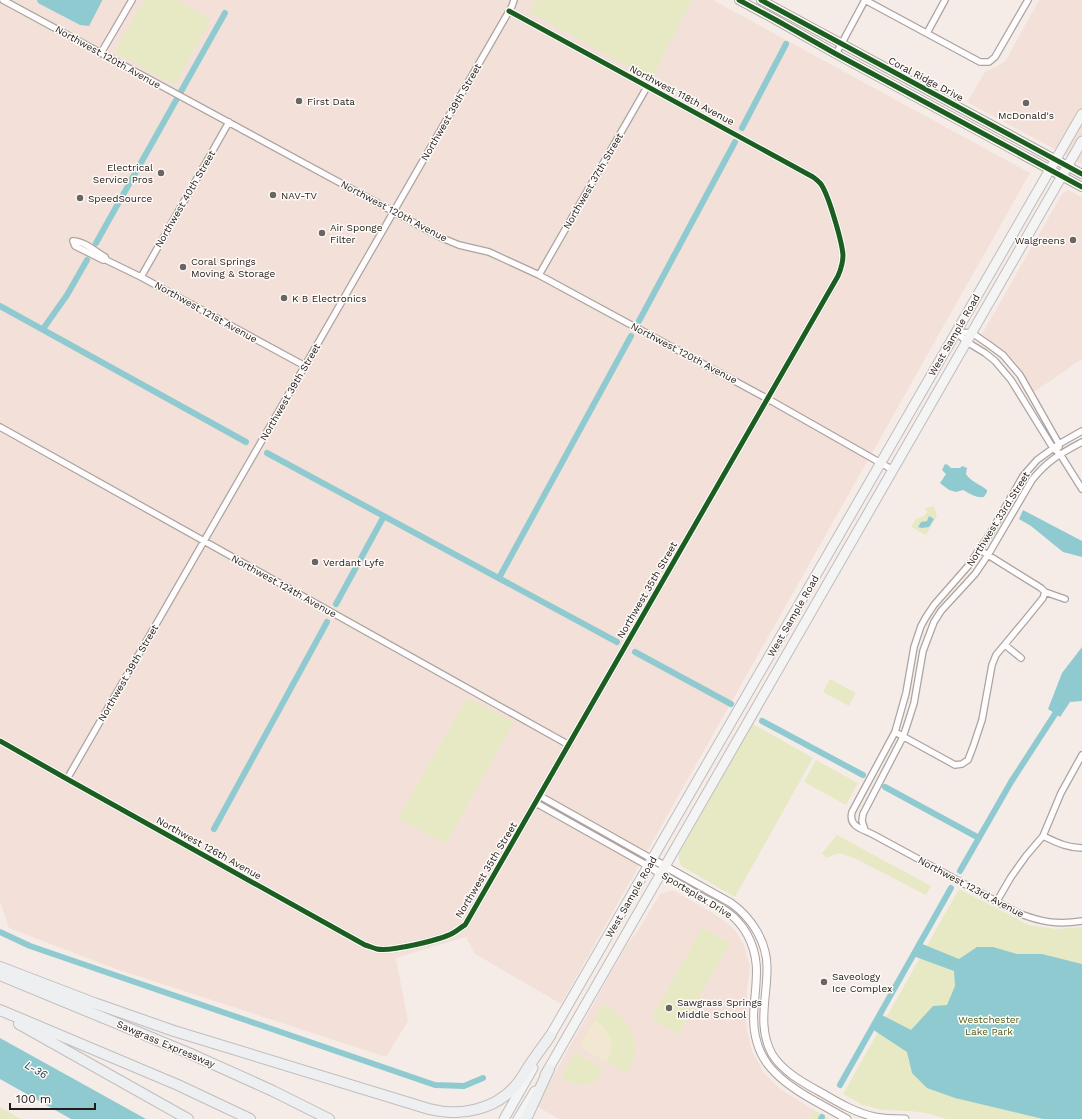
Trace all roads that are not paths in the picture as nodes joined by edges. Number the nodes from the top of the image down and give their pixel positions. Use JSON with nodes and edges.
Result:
{"nodes":[{"id":1,"x":3,"y":0,"type":"edge"},
{"id":2,"x":132,"y":0,"type":"edge"},
{"id":3,"x":518,"y":0,"type":"edge"},
{"id":4,"x":739,"y":0,"type":"edge"},
{"id":5,"x":761,"y":0,"type":"edge"},
{"id":6,"x":865,"y":0,"type":"edge"},
{"id":7,"x":945,"y":0,"type":"edge"},
{"id":8,"x":1028,"y":0,"type":"edge"},
{"id":9,"x":512,"y":6,"type":"edge"},
{"id":10,"x":927,"y":33,"type":"junction"},
{"id":11,"x":842,"y":44,"type":"junction"},
{"id":12,"x":101,"y":53,"type":"junction"},
{"id":13,"x":836,"y":54,"type":"junction"},
{"id":14,"x":647,"y":87,"type":"junction"},
{"id":15,"x":1082,"y":114,"type":"edge"},
{"id":16,"x":229,"y":122,"type":"junction"},
{"id":17,"x":1082,"y":141,"type":"edge"},
{"id":18,"x":1056,"y":160,"type":"junction"},
{"id":19,"x":1068,"y":166,"type":"junction"},
{"id":20,"x":1050,"y":170,"type":"junction"},
{"id":21,"x":1082,"y":174,"type":"edge"},
{"id":22,"x":1062,"y":176,"type":"junction"},
{"id":23,"x":1082,"y":187,"type":"edge"},
{"id":24,"x":831,"y":209,"type":"joint"},
{"id":25,"x":394,"y":212,"type":"junction"},
{"id":26,"x":106,"y":260,"type":"junction"},
{"id":27,"x":539,"y":275,"type":"junction"},
{"id":28,"x":141,"y":276,"type":"junction"},
{"id":29,"x":956,"y":332,"type":"junction"},
{"id":30,"x":972,"y":333,"type":"junction"},
{"id":31,"x":967,"y":342,"type":"junction"},
{"id":32,"x":305,"y":366,"type":"junction"},
{"id":33,"x":768,"y":399,"type":"junction"},
{"id":34,"x":0,"y":427,"type":"edge"},
{"id":35,"x":1082,"y":431,"type":"edge"},
{"id":36,"x":1082,"y":442,"type":"edge"},
{"id":37,"x":1059,"y":444,"type":"junction"},
{"id":38,"x":1052,"y":448,"type":"junction"},
{"id":39,"x":1060,"y":454,"type":"junction"},
{"id":40,"x":881,"y":462,"type":"junction"},
{"id":41,"x":893,"y":470,"type":"junction"},
{"id":42,"x":1082,"y":489,"type":"edge"},
{"id":43,"x":204,"y":542,"type":"junction"},
{"id":44,"x":980,"y":550,"type":"junction"},
{"id":45,"x":988,"y":555,"type":"junction"},
{"id":46,"x":1045,"y":592,"type":"junction"},
{"id":47,"x":1065,"y":598,"type":"dead end"},
{"id":48,"x":926,"y":617,"type":"junction"},
{"id":49,"x":934,"y":622,"type":"junction"},
{"id":50,"x":1005,"y":645,"type":"junction"},
{"id":51,"x":1021,"y":658,"type":"dead end"},
{"id":52,"x":895,"y":732,"type":"junction"},
{"id":53,"x":903,"y":737,"type":"junction"},
{"id":54,"x":0,"y":741,"type":"edge"},
{"id":55,"x":569,"y":745,"type":"junction"},
{"id":56,"x":1082,"y":755,"type":"edge"},
{"id":57,"x":67,"y":779,"type":"junction"},
{"id":58,"x":540,"y":796,"type":"junction"},
{"id":59,"x":536,"y":803,"type":"junction"},
{"id":60,"x":865,"y":830,"type":"junction"},
{"id":61,"x":1043,"y":836,"type":"junction"},
{"id":62,"x":1082,"y":848,"type":"edge"},
{"id":63,"x":650,"y":862,"type":"junction"},
{"id":64,"x":663,"y":869,"type":"junction"},
{"id":65,"x":997,"y":902,"type":"junction"},
{"id":66,"x":1082,"y":921,"type":"edge"},
{"id":67,"x":415,"y":945,"type":"joint"},
{"id":68,"x":0,"y":967,"type":"edge"},
{"id":69,"x":0,"y":975,"type":"edge"},
{"id":70,"x":0,"y":1011,"type":"edge"},
{"id":71,"x":550,"y":1036,"type":"junction"},
{"id":72,"x":777,"y":1061,"type":"junction"},
{"id":73,"x":770,"y":1068,"type":"junction"},
{"id":74,"x":549,"y":1069,"type":"junction"},
{"id":75,"x":863,"y":1117,"type":"edge"},
{"id":76,"x":188,"y":1119,"type":"edge"},
{"id":77,"x":250,"y":1119,"type":"edge"},
{"id":78,"x":328,"y":1119,"type":"edge"},
{"id":79,"x":504,"y":1119,"type":"edge"},
{"id":80,"x":518,"y":1119,"type":"edge"},
{"id":81,"x":526,"y":1119,"type":"edge"},
{"id":82,"x":847,"y":1119,"type":"edge"},
{"id":83,"x":905,"y":1119,"type":"edge"}],
"edges":[{"from":1,"to":12,"type":"street","name":"Northwest 120th Avenue"},
{"from":2,"to":12,"type":"street"},
{"from":3,"to":9,"type":"street","name":"Northwest 39th Street"},
{"from":4,"to":13,"type":"main road","name":"Coral Ridge Drive"},
{"from":5,"to":11,"type":"main road","name":"Coral Ridge Drive"},
{"from":6,"to":10,"type":"street"},
{"from":6,"to":11,"type":"street"},
{"from":7,"to":10,"type":"street"},
{"from":8,"to":10,"type":"street"},
{"from":9,"to":14,"type":"street","name":"Northwest 118th Avenue"},
{"from":9,"to":25,"type":"street","name":"Northwest 39th Street"},
{"from":11,"to":13,"type":"street"},
{"from":11,"to":18,"type":"main road","name":"Coral Ridge Drive"},
{"from":12,"to":16,"type":"street","name":"Northwest 120th Avenue"},
{"from":13,"to":20,"type":"main road","name":"Coral Ridge Drive"},
{"from":14,"to":24,"type":"street","name":"Northwest 118th Avenue"},
{"from":14,"to":27,"type":"street","name":"Northwest 37th Street"},
{"from":15,"to":18,"type":"main road","name":"West Sample Road"},
{"from":16,"to":25,"type":"street","name":"Northwest 120th Avenue"},
{"from":16,"to":28,"type":"street","name":"Northwest 40th Street"},
{"from":17,"to":19,"type":"main road","name":"West Sample Road"},
{"from":18,"to":19,"type":"main road","name":"Coral Ridge Drive"},
{"from":18,"to":20,"type":"main road","name":"West Sample Road"},
{"from":19,"to":21,"type":"main road","name":"Coral Ridge Drive"},
{"from":19,"to":22,"type":"main road","name":"West Sample Road"},
{"from":20,"to":22,"type":"main road","name":"Coral Ridge Drive"},
{"from":20,"to":29,"type":"main road","name":"West Sample Road"},
{"from":22,"to":23,"type":"main road","name":"Coral Ridge Drive"},
{"from":22,"to":30,"type":"main road","name":"West Sample Road"},
{"from":24,"to":33,"type":"street","name":"Northwest 35th Street"},
{"from":25,"to":27,"type":"street","name":"Northwest 120th Avenue"},
{"from":25,"to":32,"type":"street","name":"Northwest 39th Street"},
{"from":26,"to":26,"type":"street","name":"Northwest 121st Avenue"},
{"from":26,"to":28,"type":"street","name":"Northwest 121st Avenue"},
{"from":27,"to":33,"type":"street","name":"Northwest 120th Avenue"},
{"from":28,"to":32,"type":"street","name":"Northwest 121st Avenue"},
{"from":29,"to":30,"type":"street"},
{"from":29,"to":31,"type":"street"},
{"from":29,"to":40,"type":"main road","name":"West Sample Road"},
{"from":30,"to":31,"type":"main road","name":"West Sample Road"},
{"from":30,"to":37,"type":"street"},
{"from":31,"to":38,"type":"street"},
{"from":31,"to":41,"type":"main road","name":"West Sample Road"},
{"from":32,"to":43,"type":"street","name":"Northwest 39th Street"},
{"from":33,"to":40,"type":"street","name":"Northwest 120th Avenue"},
{"from":33,"to":55,"type":"street","name":"Northwest 35th Street"},
{"from":34,"to":43,"type":"street","name":"Northwest 124th Avenue"},
{"from":35,"to":37,"type":"street","name":"Northwest 33rd Street"},
{"from":36,"to":39,"type":"street","name":"Northwest 33rd Street"},
{"from":37,"to":38,"type":"street","name":"Northwest 33rd Street"},
{"from":37,"to":39,"type":"street"},
{"from":38,"to":39,"type":"street"},
{"from":38,"to":44,"type":"street","name":"Northwest 33rd Street"},
{"from":39,"to":42,"type":"street"},
{"from":39,"to":45,"type":"street","name":"Northwest 33rd Street"},
{"from":40,"to":41,"type":"street","name":"Northwest 120th Avenue"},
{"from":40,"to":63,"type":"main road","name":"West Sample Road"},
{"from":41,"to":64,"type":"main road","name":"West Sample Road"},
{"from":43,"to":55,"type":"street","name":"Northwest 124th Avenue"},
{"from":43,"to":57,"type":"street","name":"Northwest 39th Street"},
{"from":44,"to":45,"type":"street"},
{"from":44,"to":48,"type":"street","name":"Northwest 33rd Street"},
{"from":45,"to":46,"type":"street"},
{"from":45,"to":49,"type":"street","name":"Northwest 33rd Street"},
{"from":46,"to":47,"type":"street"},
{"from":46,"to":50,"type":"street"},
{"from":48,"to":49,"type":"street"},
{"from":48,"to":52,"type":"street","name":"Northwest 33rd Street"},
{"from":49,"to":53,"type":"street","name":"Northwest 33rd Street"},
{"from":50,"to":51,"type":"street"},
{"from":50,"to":53,"type":"street"},
{"from":52,"to":53,"type":"street"},
{"from":52,"to":60,"type":"street","name":"Northwest 33rd Street"},
{"from":53,"to":60,"type":"street","name":"Northwest 33rd Street"},
{"from":54,"to":57,"type":"street","name":"Northwest 126th Avenue"},
{"from":55,"to":58,"type":"street","name":"Northwest 35th Street"},
{"from":56,"to":61,"type":"street"},
{"from":57,"to":67,"type":"street","name":"Northwest 126th Avenue"},
{"from":58,"to":59,"type":"street","name":"Northwest 35th Street"},
{"from":58,"to":63,"type":"street"},
{"from":59,"to":63,"type":"street"},
{"from":59,"to":67,"type":"street","name":"Northwest 35th Street"},
{"from":60,"to":65,"type":"street","name":"Northwest 123rd Avenue"},
{"from":61,"to":62,"type":"street"},
{"from":61,"to":65,"type":"street"},
{"from":63,"to":64,"type":"street","name":"Sportsplex Drive"},
{"from":63,"to":71,"type":"main road","name":"West Sample Road"},
{"from":64,"to":72,"type":"street","name":"Sportsplex Drive"},
{"from":64,"to":73,"type":"street","name":"Sportsplex Drive"},
{"from":64,"to":74,"type":"main road","name":"West Sample Road"},
{"from":65,"to":66,"type":"street","name":"Northwest 123rd Avenue"},
{"from":68,"to":71,"type":"highway"},
{"from":69,"to":78,"type":"highway","name":"Sawgrass Expressway"},
{"from":70,"to":76,"type":"highway"},
{"from":70,"to":77,"type":"highway"},
{"from":71,"to":79,"type":"main road","name":"West Sample Road"},
{"from":72,"to":73,"type":"street"},
{"from":72,"to":75,"type":"street","name":"Sportsplex Drive"},
{"from":73,"to":82,"type":"street","name":"Sportsplex Drive"},
{"from":74,"to":80,"type":"main road","name":"West Sample Road"},
{"from":74,"to":81,"type":"highway"},
{"from":75,"to":83,"type":"street","name":"Sportsplex Drive"}]}
